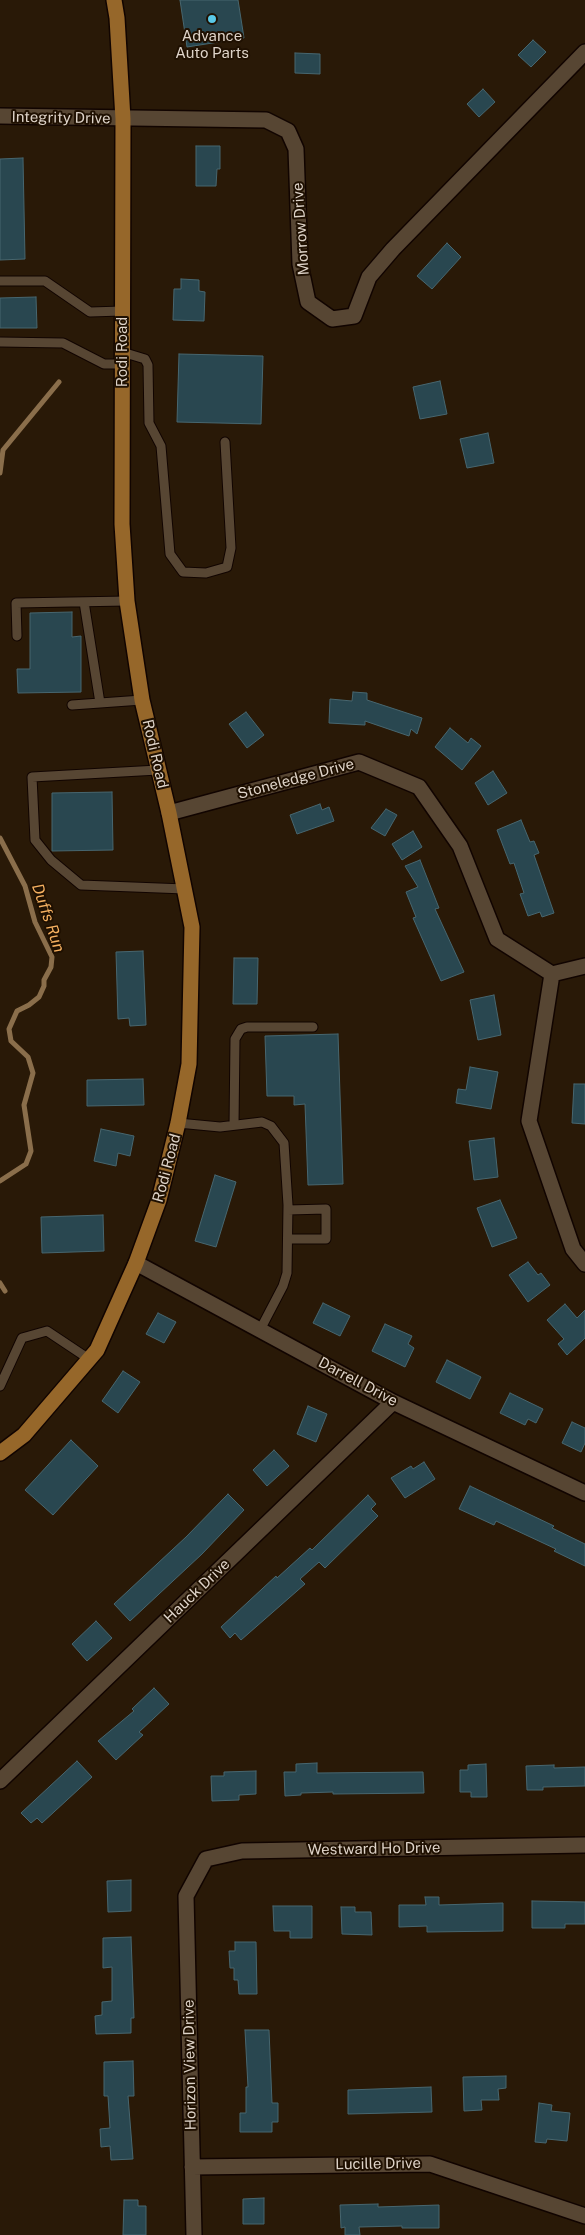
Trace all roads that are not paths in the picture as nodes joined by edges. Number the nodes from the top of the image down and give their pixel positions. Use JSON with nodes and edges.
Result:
{"nodes":[{"id":1,"x":114,"y":0,"type":"edge"},
{"id":2,"x":585,"y":52,"type":"edge"},
{"id":3,"x":0,"y":116,"type":"edge"},
{"id":4,"x":123,"y":119,"type":"junction"},
{"id":5,"x":0,"y":281,"type":"edge"},
{"id":6,"x":122,"y":311,"type":"junction"},
{"id":7,"x":0,"y":342,"type":"edge"},
{"id":8,"x":122,"y":358,"type":"junction"},
{"id":9,"x":225,"y":442,"type":"dead end"},
{"id":10,"x":84,"y":602,"type":"junction"},
{"id":11,"x":127,"y":602,"type":"junction"},
{"id":12,"x":17,"y":636,"type":"dead end"},
{"id":13,"x":142,"y":700,"type":"junction"},
{"id":14,"x":100,"y":703,"type":"junction"},
{"id":15,"x":72,"y":705,"type":"dead end"},
{"id":16,"x":158,"y":770,"type":"junction"},
{"id":17,"x":169,"y":813,"type":"junction"},
{"id":18,"x":185,"y":889,"type":"junction"},
{"id":19,"x":585,"y":966,"type":"edge"},
{"id":20,"x":552,"y":974,"type":"junction"},
{"id":21,"x":313,"y":1027,"type":"dead end"},
{"id":22,"x":178,"y":1123,"type":"junction"},
{"id":23,"x":234,"y":1125,"type":"junction"},
{"id":24,"x":288,"y":1210,"type":"junction"},
{"id":25,"x":288,"y":1238,"type":"junction"},
{"id":26,"x":136,"y":1263,"type":"junction"},
{"id":27,"x":585,"y":1264,"type":"edge"},
{"id":28,"x":260,"y":1330,"type":"junction"},
{"id":29,"x":89,"y":1359,"type":"junction"},
{"id":30,"x":0,"y":1386,"type":"edge"},
{"id":31,"x":393,"y":1402,"type":"junction"},
{"id":32,"x":0,"y":1454,"type":"edge"},
{"id":33,"x":585,"y":1493,"type":"edge"},
{"id":34,"x":0,"y":1781,"type":"edge"},
{"id":35,"x":585,"y":1845,"type":"edge"},
{"id":36,"x":186,"y":1896,"type":"joint"},
{"id":37,"x":192,"y":2167,"type":"junction"},
{"id":38,"x":585,"y":2216,"type":"edge"},
{"id":39,"x":194,"y":2235,"type":"edge"}],
"edges":[{"from":1,"to":4,"type":"main road","name":"Rodi Road"},
{"from":2,"to":4,"type":"street","name":"Morrow Drive"},
{"from":3,"to":4,"type":"street","name":"Integrity Drive"},
{"from":4,"to":6,"type":"main road","name":"Rodi Road"},
{"from":5,"to":6,"type":"lane"},
{"from":6,"to":8,"type":"main road","name":"Rodi Road"},
{"from":7,"to":8,"type":"lane"},
{"from":8,"to":9,"type":"lane"},
{"from":8,"to":11,"type":"main road","name":"Rodi Road"},
{"from":10,"to":11,"type":"lane"},
{"from":10,"to":12,"type":"lane"},
{"from":10,"to":14,"type":"lane"},
{"from":11,"to":13,"type":"main road","name":"Rodi Road"},
{"from":13,"to":14,"type":"lane"},
{"from":13,"to":16,"type":"main road","name":"Rodi Road"},
{"from":14,"to":15,"type":"lane"},
{"from":16,"to":17,"type":"main road","name":"Rodi Road"},
{"from":16,"to":18,"type":"lane"},
{"from":17,"to":18,"type":"main road","name":"Rodi Road"},
{"from":17,"to":20,"type":"street","name":"Stoneledge Drive"},
{"from":18,"to":22,"type":"main road","name":"Rodi Road"},
{"from":19,"to":20,"type":"street"},
{"from":20,"to":27,"type":"street"},
{"from":21,"to":23,"type":"lane"},
{"from":22,"to":23,"type":"lane"},
{"from":22,"to":26,"type":"main road","name":"Rodi Road"},
{"from":23,"to":24,"type":"lane"},
{"from":24,"to":25,"type":"lane"},
{"from":24,"to":25,"type":"lane"},
{"from":25,"to":28,"type":"lane"},
{"from":26,"to":28,"type":"street","name":"Darrell Drive"},
{"from":26,"to":29,"type":"main road","name":"Rodi Road"},
{"from":28,"to":31,"type":"street","name":"Darrell Drive"},
{"from":29,"to":30,"type":"lane"},
{"from":29,"to":32,"type":"main road","name":"Rodi Road"},
{"from":31,"to":33,"type":"street","name":"Darrell Drive"},
{"from":31,"to":34,"type":"street","name":"Hauck Drive"},
{"from":35,"to":36,"type":"street","name":"Westward Ho Drive"},
{"from":36,"to":37,"type":"street","name":"Horizon View Drive"},
{"from":37,"to":38,"type":"street","name":"Lucille Drive"},
{"from":37,"to":39,"type":"street","name":"Horizon View Drive"}]}
